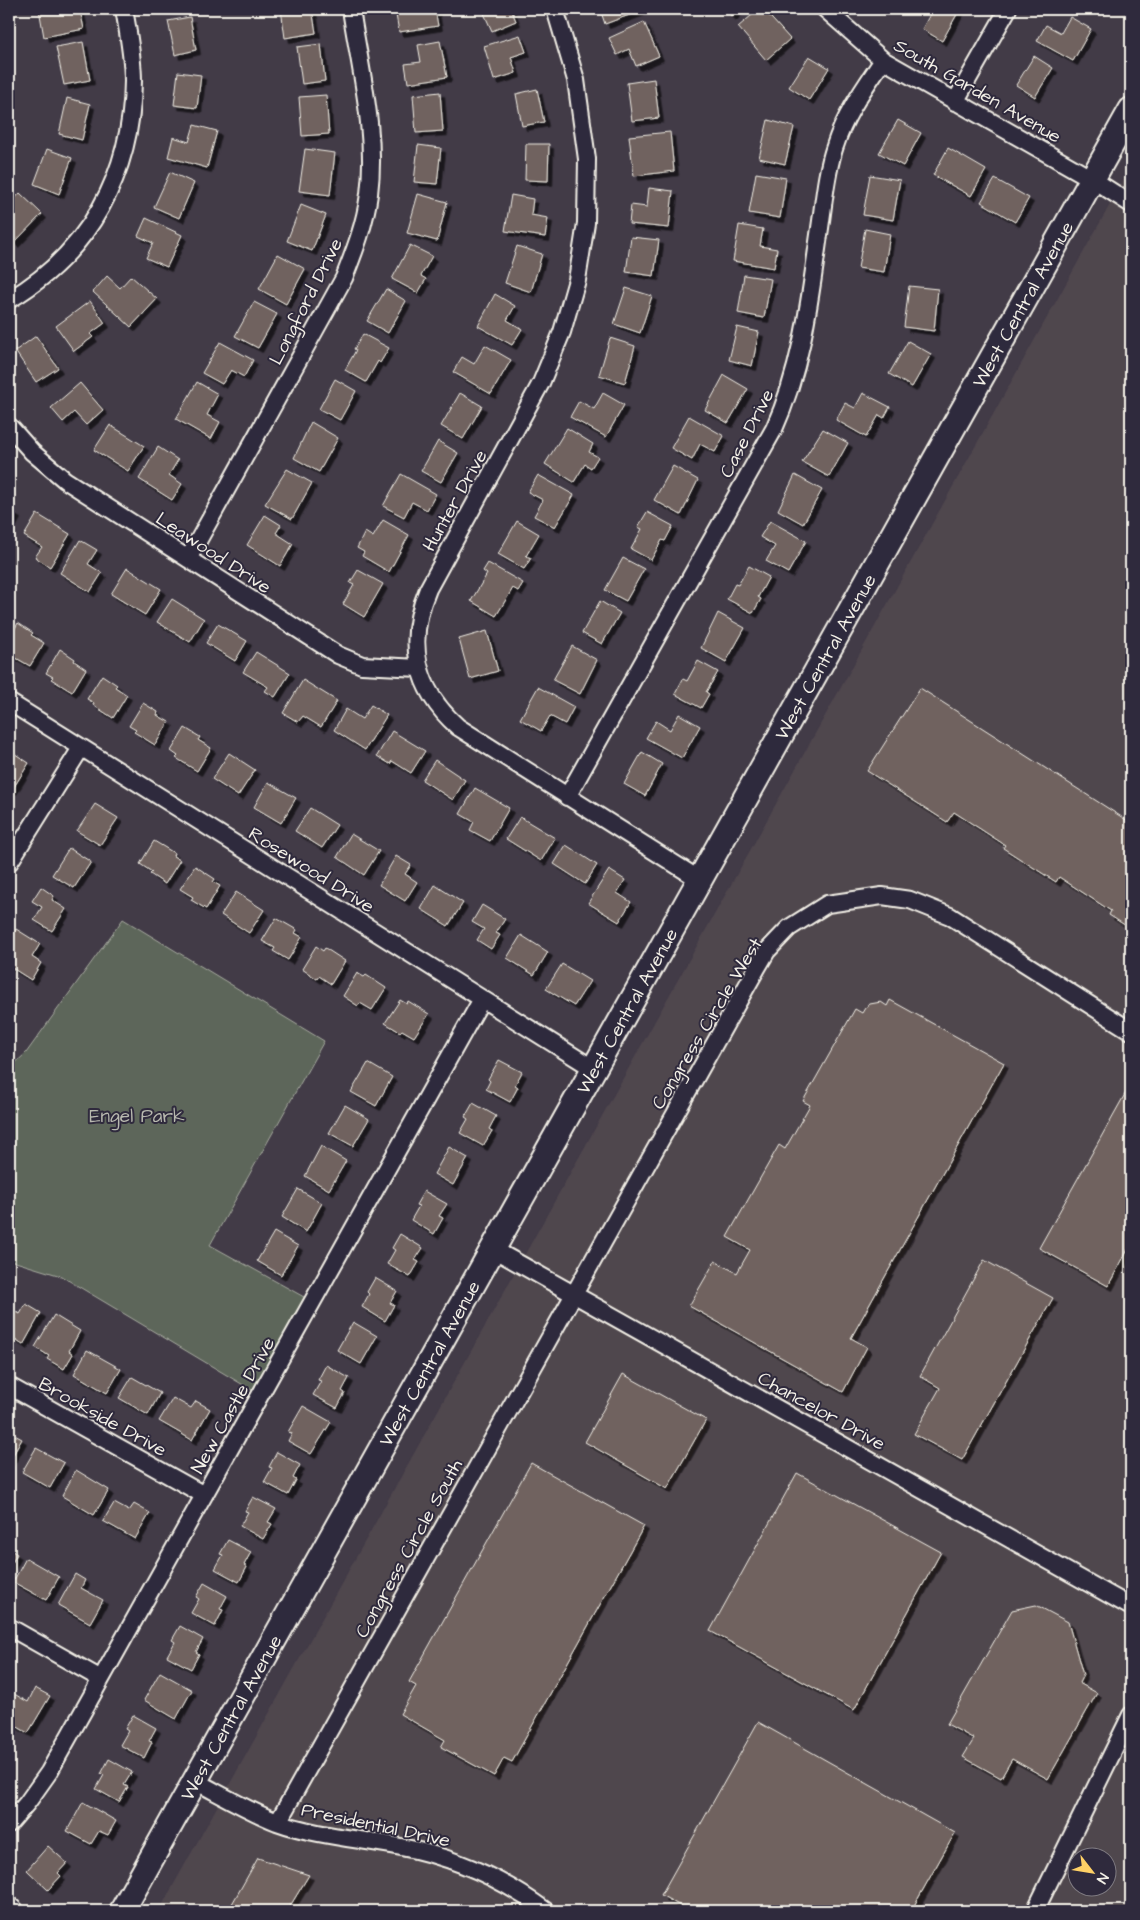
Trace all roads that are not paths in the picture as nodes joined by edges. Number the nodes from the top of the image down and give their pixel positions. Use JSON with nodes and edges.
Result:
{"nodes":[{"id":1,"x":124,"y":9,"type":"edge"},
{"id":2,"x":351,"y":9,"type":"edge"},
{"id":3,"x":555,"y":9,"type":"edge"},
{"id":4,"x":825,"y":9,"type":"edge"},
{"id":5,"x":1008,"y":9,"type":"edge"},
{"id":6,"x":883,"y":60,"type":"junction"},
{"id":7,"x":956,"y":102,"type":"junction"},
{"id":8,"x":1131,"y":110,"type":"edge"},
{"id":9,"x":1092,"y":180,"type":"junction"},
{"id":10,"x":1131,"y":204,"type":"edge"},
{"id":11,"x":9,"y":300,"type":"edge"},
{"id":12,"x":9,"y":426,"type":"edge"},
{"id":13,"x":188,"y":559,"type":"junction"},
{"id":14,"x":420,"y":668,"type":"junction"},
{"id":15,"x":9,"y":702,"type":"edge"},
{"id":16,"x":81,"y":748,"type":"junction"},
{"id":17,"x":567,"y":797,"type":"junction"},
{"id":18,"x":9,"y":864,"type":"edge"},
{"id":19,"x":700,"y":880,"type":"junction"},
{"id":20,"x":482,"y":999,"type":"junction"},
{"id":21,"x":1131,"y":1031,"type":"edge"},
{"id":22,"x":594,"y":1069,"type":"junction"},
{"id":23,"x":493,"y":1249,"type":"junction"},
{"id":24,"x":573,"y":1294,"type":"junction"},
{"id":25,"x":9,"y":1386,"type":"edge"},
{"id":26,"x":204,"y":1495,"type":"junction"},
{"id":27,"x":1131,"y":1607,"type":"edge"},
{"id":28,"x":9,"y":1627,"type":"edge"},
{"id":29,"x":101,"y":1679,"type":"junction"},
{"id":30,"x":1131,"y":1716,"type":"edge"},
{"id":31,"x":195,"y":1782,"type":"junction"},
{"id":32,"x":278,"y":1822,"type":"junction"},
{"id":33,"x":9,"y":1824,"type":"edge"},
{"id":34,"x":9,"y":1905,"type":"edge"},
{"id":35,"x":16,"y":1911,"type":"edge"},
{"id":36,"x":122,"y":1911,"type":"edge"},
{"id":37,"x":546,"y":1911,"type":"edge"},
{"id":38,"x":1035,"y":1911,"type":"edge"}],
"edges":[{"from":1,"to":11,"type":"street"},
{"from":2,"to":13,"type":"street","name":"Longford Drive"},
{"from":3,"to":14,"type":"street","name":"Hunter Drive"},
{"from":4,"to":6,"type":"street","name":"South Garden Avenue"},
{"from":5,"to":7,"type":"street"},
{"from":6,"to":7,"type":"street","name":"South Garden Avenue"},
{"from":6,"to":17,"type":"street","name":"Case Drive"},
{"from":7,"to":9,"type":"street","name":"South Garden Avenue"},
{"from":8,"to":9,"type":"street","name":"West Central Avenue"},
{"from":9,"to":10,"type":"street","name":"South Garden Avenue"},
{"from":9,"to":19,"type":"street","name":"West Central Avenue"},
{"from":12,"to":13,"type":"street","name":"Leawood Drive"},
{"from":13,"to":14,"type":"street","name":"Leawood Drive"},
{"from":14,"to":17,"type":"street","name":"Hunter Drive"},
{"from":15,"to":16,"type":"street","name":"Rosewood Drive"},
{"from":16,"to":18,"type":"street"},
{"from":16,"to":20,"type":"street","name":"Rosewood Drive"},
{"from":17,"to":19,"type":"street","name":"Hunter Drive"},
{"from":19,"to":22,"type":"street","name":"West Central Avenue"},
{"from":20,"to":22,"type":"street","name":"Rosewood Drive"},
{"from":20,"to":26,"type":"street","name":"New Castle Drive"},
{"from":21,"to":24,"type":"street","name":"Congress Circle West"},
{"from":22,"to":23,"type":"street","name":"West Central Avenue"},
{"from":23,"to":24,"type":"street","name":"Chancelor Drive"},
{"from":23,"to":31,"type":"street","name":"West Central Avenue"},
{"from":24,"to":27,"type":"street","name":"Chancelor Drive"},
{"from":24,"to":32,"type":"street","name":"Congress Circle South"},
{"from":25,"to":26,"type":"street","name":"Brookside Drive"},
{"from":26,"to":29,"type":"street","name":"New Castle Drive"},
{"from":28,"to":29,"type":"street"},
{"from":29,"to":33,"type":"street","name":"New Castle Drive"},
{"from":30,"to":38,"type":"street"},
{"from":31,"to":32,"type":"street","name":"Presidential Drive"},
{"from":31,"to":36,"type":"street","name":"West Central Avenue"},
{"from":32,"to":37,"type":"street","name":"Presidential Drive"},
{"from":34,"to":35,"type":"street"}]}
